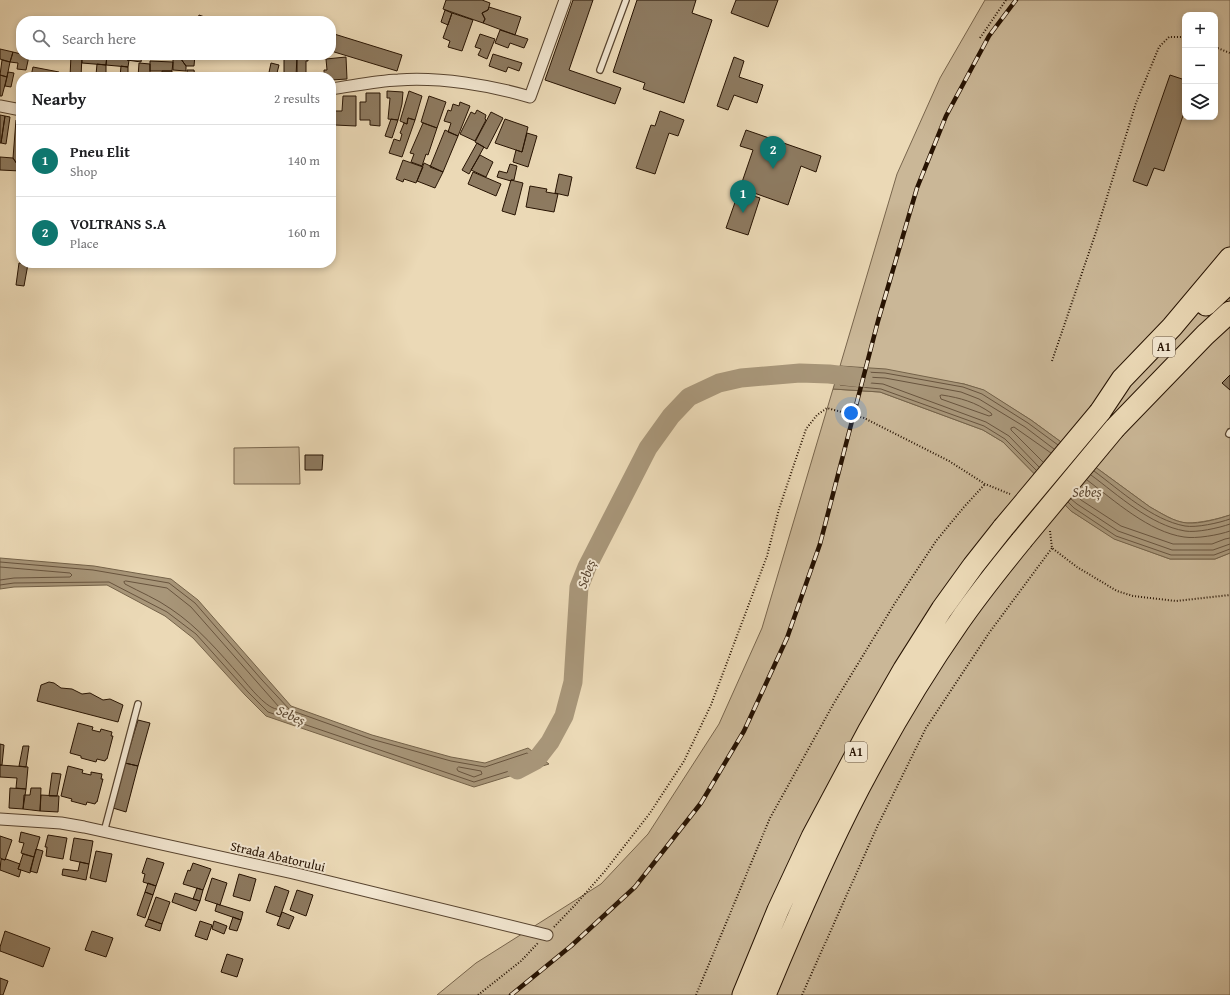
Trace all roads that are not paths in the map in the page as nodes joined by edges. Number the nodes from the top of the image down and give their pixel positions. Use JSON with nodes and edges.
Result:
{"nodes":[{"id":1,"x":565,"y":0,"type":"edge"},
{"id":2,"x":626,"y":0,"type":"edge"},
{"id":3,"x":600,"y":70,"type":"dead end"},
{"id":4,"x":336,"y":88,"type":"edge"},
{"id":5,"x":0,"y":106,"type":"edge"},
{"id":6,"x":16,"y":109,"type":"edge"},
{"id":7,"x":1230,"y":258,"type":"edge"},
{"id":8,"x":1230,"y":282,"type":"edge"},
{"id":9,"x":1230,"y":312,"type":"edge"},
{"id":10,"x":1100,"y":412,"type":"junction"},
{"id":11,"x":138,"y":704,"type":"dead end"},
{"id":12,"x":0,"y":819,"type":"edge"},
{"id":13,"x":104,"y":832,"type":"junction"},
{"id":14,"x":547,"y":935,"type":"road end"},
{"id":15,"x":743,"y":995,"type":"edge"},
{"id":16,"x":765,"y":995,"type":"edge"}],
"edges":[{"from":1,"to":4,"type":"street"},
{"from":2,"to":3,"type":"lane"},
{"from":5,"to":6,"type":"street"},
{"from":7,"to":10,"type":"highway"},
{"from":8,"to":10,"type":"highway","number":"A1"},
{"from":9,"to":16,"type":"highway","number":"A1","bridge":true},
{"from":10,"to":15,"type":"highway","number":"A1","bridge":true},
{"from":11,"to":13,"type":"lane"},
{"from":12,"to":13,"type":"street","name":"Strada Abatorului"},
{"from":13,"to":14,"type":"street","name":"Strada Abatorului"}]}
